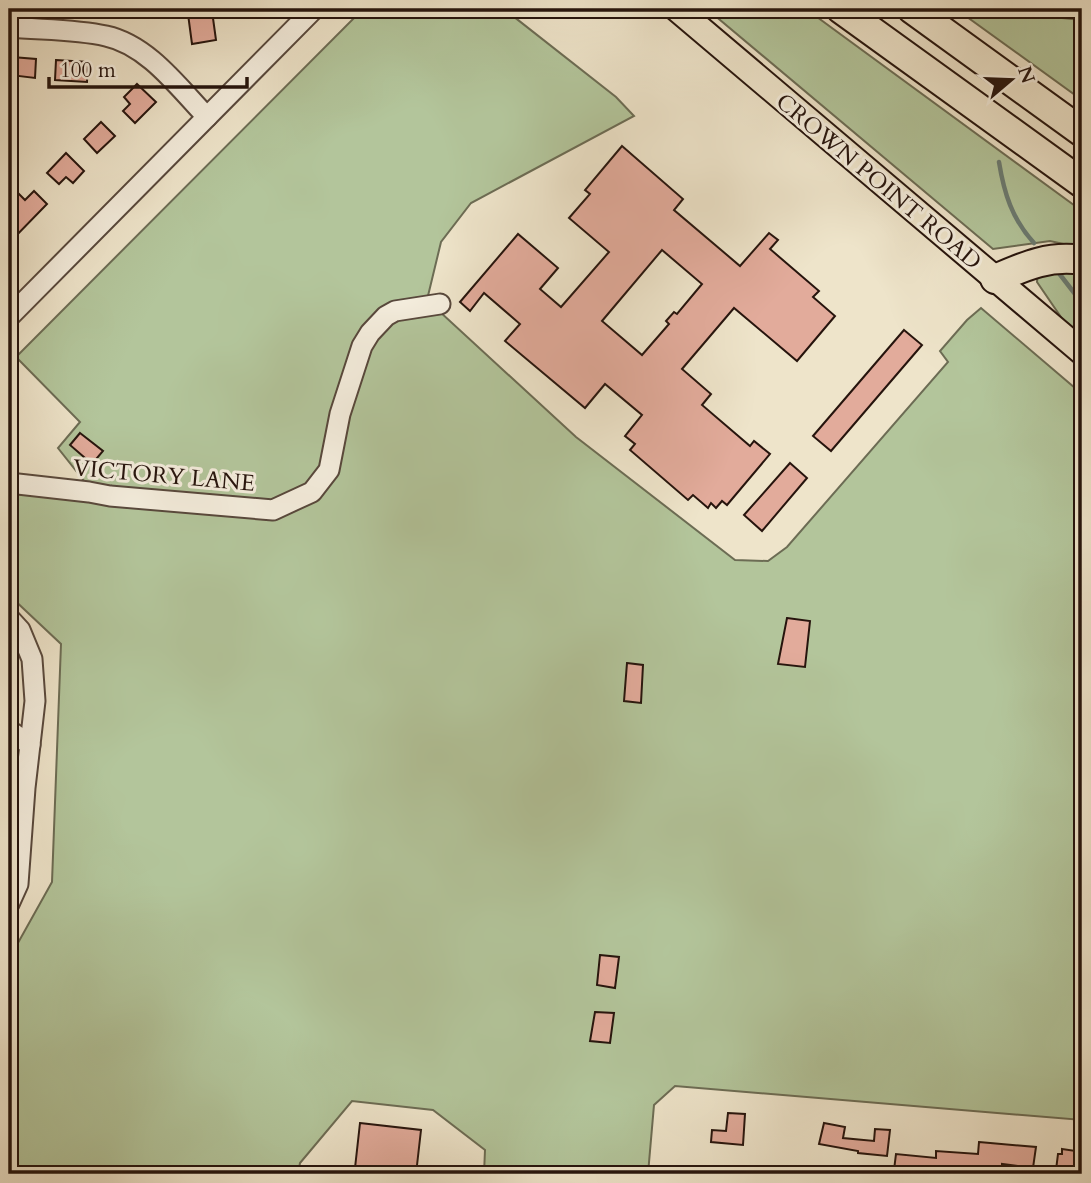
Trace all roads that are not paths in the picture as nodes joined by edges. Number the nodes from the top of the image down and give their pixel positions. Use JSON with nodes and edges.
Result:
{"nodes":[{"id":1,"x":314,"y":9,"type":"edge"},
{"id":2,"x":677,"y":9,"type":"edge"},
{"id":3,"x":841,"y":9,"type":"edge"},
{"id":4,"x":920,"y":13,"type":"edge"},
{"id":5,"x":9,"y":27,"type":"edge"},
{"id":6,"x":206,"y":117,"type":"junction"},
{"id":7,"x":1082,"y":132,"type":"edge"},
{"id":8,"x":1082,"y":183,"type":"edge"},
{"id":9,"x":1082,"y":260,"type":"edge"},
{"id":10,"x":995,"y":279,"type":"junction"},
{"id":11,"x":440,"y":304,"type":"dead end"},
{"id":12,"x":9,"y":317,"type":"edge"},
{"id":13,"x":1082,"y":352,"type":"edge"},
{"id":14,"x":9,"y":483,"type":"edge"},
{"id":15,"x":9,"y":618,"type":"edge"},
{"id":16,"x":9,"y":730,"type":"edge"},
{"id":17,"x":30,"y":745,"type":"junction"},
{"id":18,"x":9,"y":904,"type":"edge"}],
"edges":[{"from":1,"to":6,"type":"street"},
{"from":2,"to":10,"type":"main road","name":"CROWN POINT ROAD"},
{"from":3,"to":8,"type":"highway"},
{"from":4,"to":7,"type":"highway"},
{"from":5,"to":6,"type":"street"},
{"from":6,"to":12,"type":"street"},
{"from":9,"to":10,"type":"highway"},
{"from":10,"to":13,"type":"main road","name":"CROWN POINT ROAD"},
{"from":11,"to":14,"type":"street","name":"VICTORY LANE"},
{"from":15,"to":17,"type":"street"},
{"from":16,"to":17,"type":"street"},
{"from":17,"to":18,"type":"street"}]}
